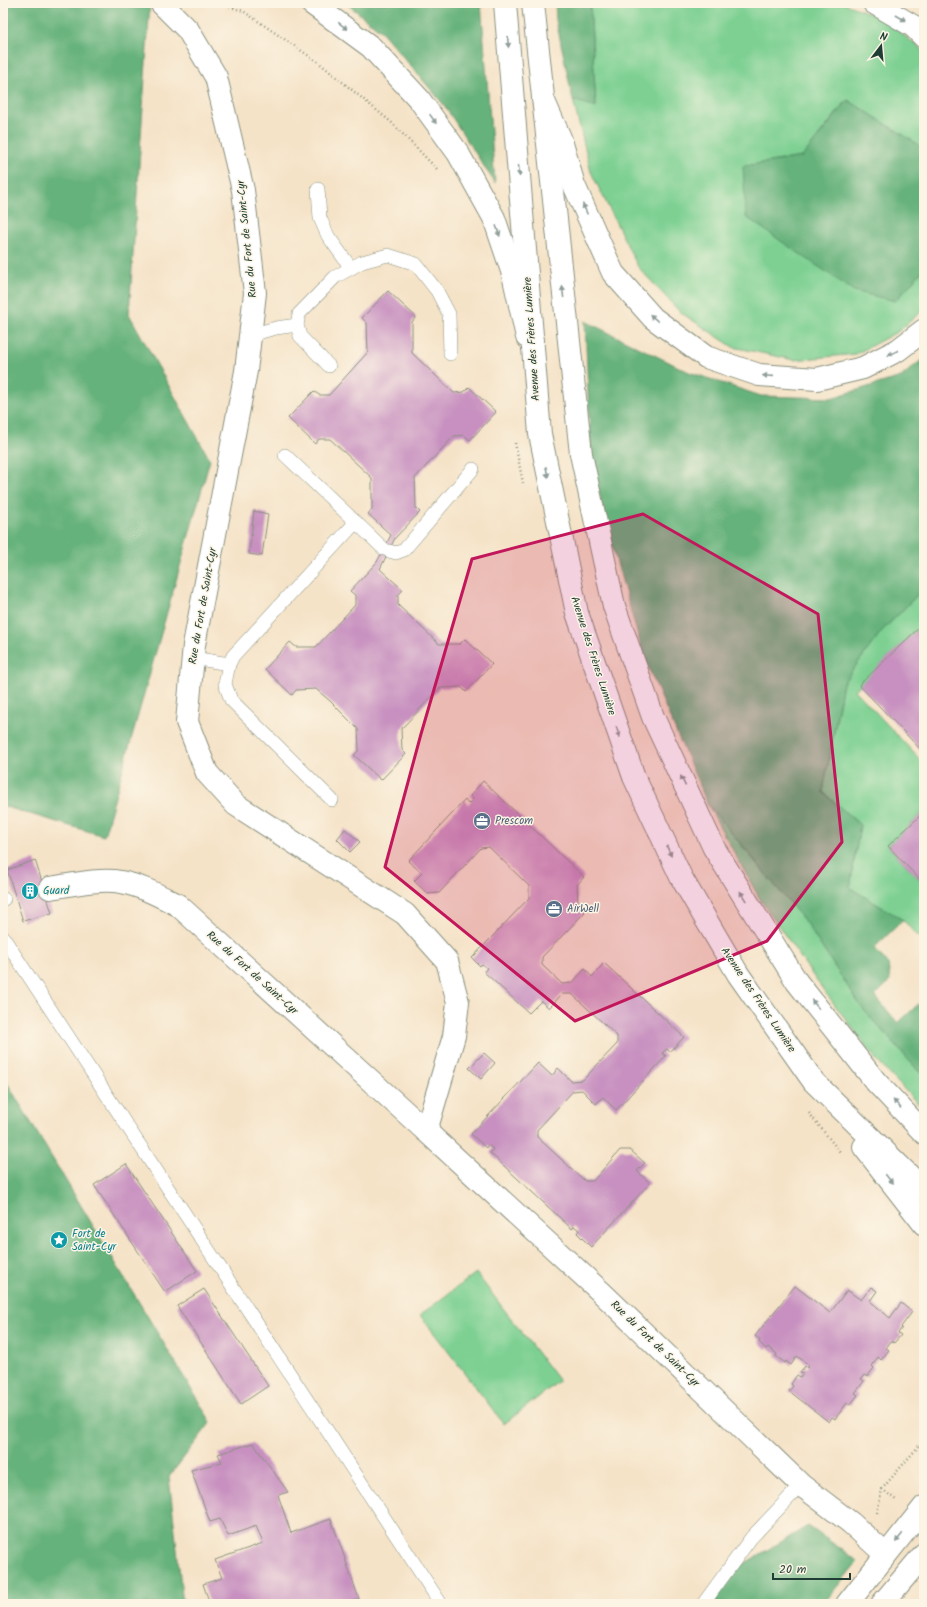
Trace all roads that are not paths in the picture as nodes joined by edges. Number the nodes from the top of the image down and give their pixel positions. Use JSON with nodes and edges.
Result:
{"nodes":[{"id":1,"x":161,"y":3,"type":"edge"},
{"id":2,"x":311,"y":3,"type":"edge"},
{"id":3,"x":505,"y":3,"type":"edge"},
{"id":4,"x":533,"y":3,"type":"edge"},
{"id":5,"x":874,"y":3,"type":"edge"},
{"id":6,"x":924,"y":37,"type":"edge"},
{"id":7,"x":543,"y":99,"type":"junction"},
{"id":8,"x":318,"y":188,"type":"dead end"},
{"id":9,"x":351,"y":268,"type":"junction"},
{"id":10,"x":297,"y":325,"type":"junction"},
{"id":11,"x":924,"y":330,"type":"edge"},
{"id":12,"x":250,"y":335,"type":"junction"},
{"id":13,"x":533,"y":340,"type":"junction"},
{"id":14,"x":450,"y":354,"type":"dead end"},
{"id":15,"x":329,"y":366,"type":"dead end"},
{"id":16,"x":285,"y":455,"type":"dead end"},
{"id":17,"x":473,"y":469,"type":"dead end"},
{"id":18,"x":356,"y":522,"type":"junction"},
{"id":19,"x":193,"y":658,"type":"junction"},
{"id":20,"x":229,"y":664,"type":"junction"},
{"id":21,"x":332,"y":800,"type":"dead end"},
{"id":22,"x":50,"y":888,"type":"dead end"},
{"id":23,"x":3,"y":937,"type":"edge"},
{"id":24,"x":814,"y":1082,"type":"junction"},
{"id":25,"x":426,"y":1131,"type":"junction"},
{"id":26,"x":924,"y":1133,"type":"edge"},
{"id":27,"x":922,"y":1185,"type":"edge"},
{"id":28,"x":924,"y":1224,"type":"edge"},
{"id":29,"x":801,"y":1485,"type":"junction"},
{"id":30,"x":924,"y":1507,"type":"edge"},
{"id":31,"x":886,"y":1554,"type":"junction"},
{"id":32,"x":924,"y":1554,"type":"edge"},
{"id":33,"x":441,"y":1604,"type":"edge"},
{"id":34,"x":703,"y":1604,"type":"edge"},
{"id":35,"x":846,"y":1604,"type":"edge"},
{"id":36,"x":882,"y":1604,"type":"edge"}],
"edges":[{"from":1,"to":12,"type":"main road","name":"Rue du Fort de Saint-Cyr"},
{"from":2,"to":13,"type":"main road","one_way":true},
{"from":3,"to":13,"type":"main road","name":"Avenue des Frères Lumière","one_way":true},
{"from":4,"to":7,"type":"main road"},
{"from":5,"to":6,"type":"main road","one_way":true},
{"from":11,"to":7,"type":"main road","one_way":true},
{"from":26,"to":7,"type":"main road","one_way":true},
{"from":8,"to":9,"type":"lane"},
{"from":9,"to":10,"type":"lane"},
{"from":9,"to":14,"type":"lane"},
{"from":10,"to":12,"type":"lane"},
{"from":10,"to":15,"type":"lane"},
{"from":12,"to":19,"type":"main road","name":"Rue du Fort de Saint-Cyr"},
{"from":13,"to":24,"type":"main road","name":"Avenue des Frères Lumière","one_way":true},
{"from":16,"to":18,"type":"lane"},
{"from":17,"to":18,"type":"lane"},
{"from":18,"to":20,"type":"lane"},
{"from":19,"to":20,"type":"lane"},
{"from":19,"to":25,"type":"main road","name":"Rue du Fort de Saint-Cyr"},
{"from":20,"to":21,"type":"lane"},
{"from":22,"to":25,"type":"main road","name":"Rue du Fort de Saint-Cyr"},
{"from":23,"to":33,"type":"lane"},
{"from":24,"to":27,"type":"main road","name":"Avenue des Frères Lumière"},
{"from":24,"to":28,"type":"main road","one_way":true},
{"from":25,"to":29,"type":"main road","name":"Rue du Fort de Saint-Cyr"},
{"from":29,"to":31,"type":"main road","name":"Rue du Fort de Saint-Cyr"},
{"from":29,"to":34,"type":"lane"},
{"from":30,"to":31,"type":"main road","one_way":true},
{"from":31,"to":35,"type":"main road"},
{"from":32,"to":36,"type":"main road"}]}
